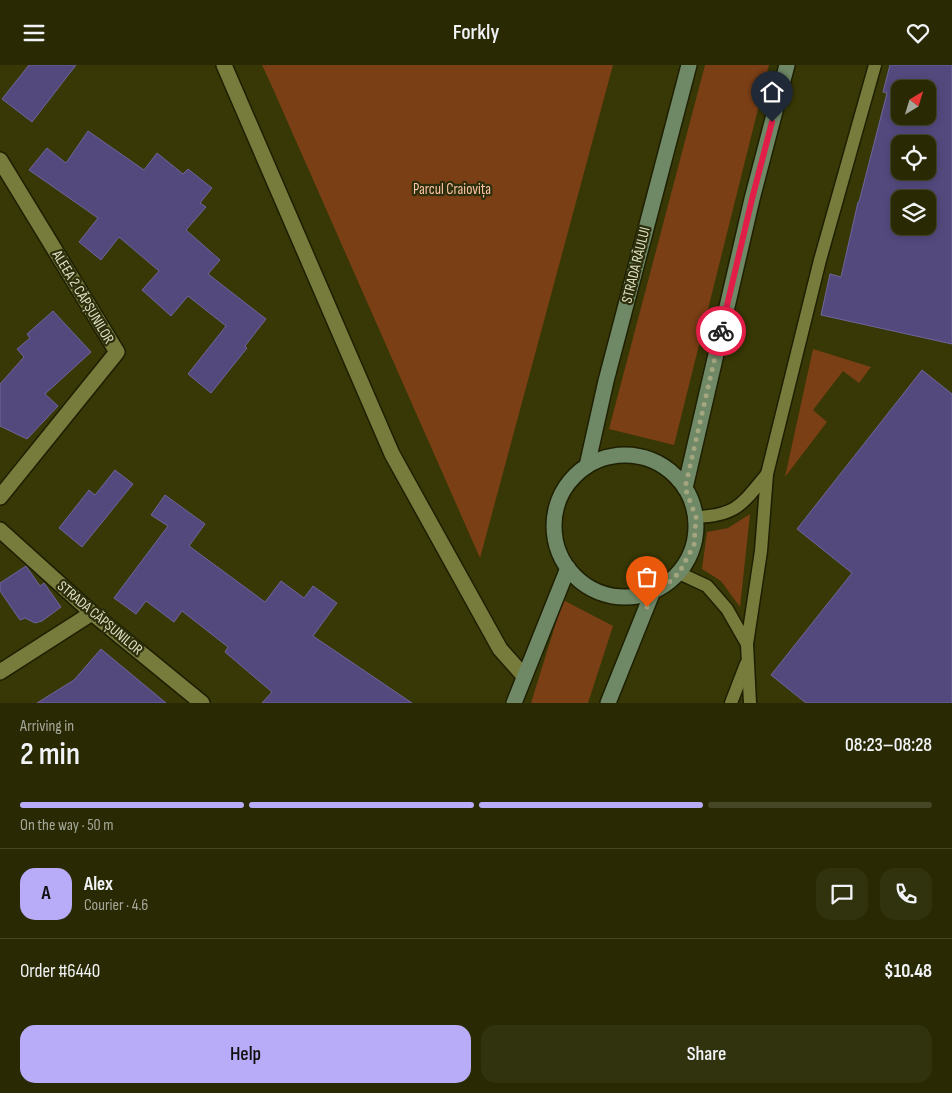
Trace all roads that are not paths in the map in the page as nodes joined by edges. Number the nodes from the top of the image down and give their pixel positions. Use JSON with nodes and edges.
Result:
{"nodes":[{"id":1,"x":224,"y":65,"type":"edge"},
{"id":2,"x":688,"y":65,"type":"edge"},
{"id":3,"x":787,"y":65,"type":"edge"},
{"id":4,"x":875,"y":65,"type":"edge"},
{"id":5,"x":0,"y":160,"type":"edge"},
{"id":6,"x":587,"y":466,"type":"junction"},
{"id":7,"x":767,"y":474,"type":"junction"},
{"id":8,"x":685,"y":488,"type":"junction"},
{"id":9,"x":0,"y":497,"type":"edge"},
{"id":10,"x":696,"y":517,"type":"junction"},
{"id":11,"x":0,"y":530,"type":"edge"},
{"id":12,"x":568,"y":568,"type":"junction"},
{"id":13,"x":679,"y":573,"type":"junction"},
{"id":14,"x":654,"y":591,"type":"junction"},
{"id":15,"x":92,"y":613,"type":"junction"},
{"id":16,"x":747,"y":644,"type":"junction"},
{"id":17,"x":747,"y":660,"type":"junction"},
{"id":18,"x":0,"y":672,"type":"edge"},
{"id":19,"x":524,"y":676,"type":"junction"},
{"id":20,"x":202,"y":703,"type":"edge"},
{"id":21,"x":514,"y":703,"type":"edge"},
{"id":22,"x":608,"y":703,"type":"edge"},
{"id":23,"x":730,"y":703,"type":"edge"},
{"id":24,"x":750,"y":703,"type":"edge"}],
"edges":[{"from":1,"to":19,"type":"street"},
{"from":2,"to":6,"type":"main road","name":"STRADA RÂULUI"},
{"from":3,"to":8,"type":"main road"},
{"from":4,"to":7,"type":"lane"},
{"from":5,"to":9,"type":"street","name":"ALEEA 2 CĂPȘUNILOR"},
{"from":6,"to":8,"type":"main road"},
{"from":6,"to":12,"type":"main road"},
{"from":7,"to":10,"type":"lane"},
{"from":7,"to":16,"type":"lane"},
{"from":8,"to":10,"type":"main road"},
{"from":10,"to":13,"type":"main road"},
{"from":11,"to":15,"type":"street","name":"STRADA CĂPȘUNILOR"},
{"from":12,"to":14,"type":"main road"},
{"from":12,"to":19,"type":"main road"},
{"from":13,"to":14,"type":"main road"},
{"from":13,"to":16,"type":"lane"},
{"from":14,"to":22,"type":"main road"},
{"from":15,"to":18,"type":"street"},
{"from":15,"to":20,"type":"street","name":"STRADA CĂPȘUNILOR"},
{"from":16,"to":17,"type":"lane"},
{"from":17,"to":23,"type":"lane"},
{"from":17,"to":24,"type":"lane"},
{"from":19,"to":21,"type":"main road"}]}
